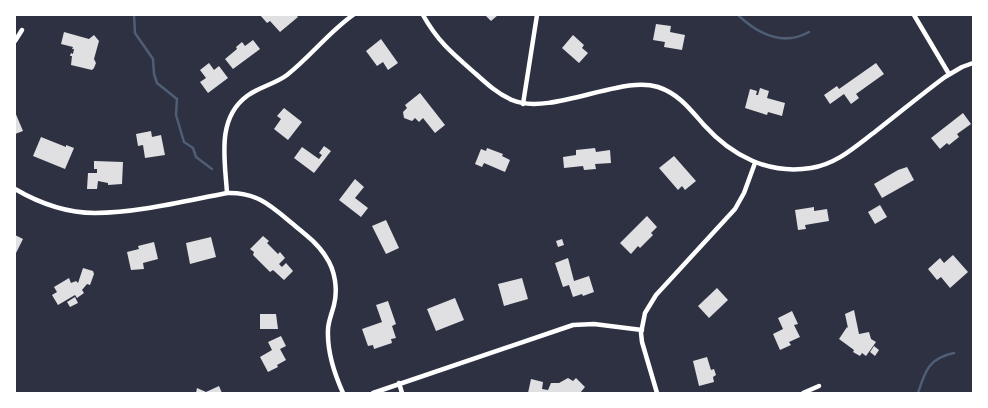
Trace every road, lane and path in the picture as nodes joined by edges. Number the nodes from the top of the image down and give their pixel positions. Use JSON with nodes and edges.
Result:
{"nodes":[{"id":1,"x":352,"y":15,"type":"edge"},
{"id":2,"x":423,"y":15,"type":"edge"},
{"id":3,"x":538,"y":15,"type":"edge"},
{"id":4,"x":914,"y":15,"type":"edge"},
{"id":5,"x":22,"y":30,"type":"dead end"},
{"id":6,"x":15,"y":41,"type":"edge"},
{"id":7,"x":973,"y":63,"type":"edge"},
{"id":8,"x":949,"y":74,"type":"junction"},
{"id":9,"x":523,"y":104,"type":"junction"},
{"id":10,"x":756,"y":163,"type":"junction"},
{"id":11,"x":15,"y":189,"type":"edge"},
{"id":12,"x":227,"y":193,"type":"junction"},
{"id":13,"x":642,"y":330,"type":"junction"},
{"id":14,"x":399,"y":383,"type":"junction"},
{"id":15,"x":819,"y":386,"type":"dead end"},
{"id":16,"x":343,"y":393,"type":"edge"},
{"id":17,"x":372,"y":393,"type":"edge"},
{"id":18,"x":402,"y":393,"type":"edge"},
{"id":19,"x":657,"y":393,"type":"edge"},
{"id":20,"x":803,"y":393,"type":"edge"}],
"edges":[{"from":1,"to":12,"type":"street"},
{"from":2,"to":9,"type":"street"},
{"from":3,"to":9,"type":"street"},
{"from":4,"to":8,"type":"street"},
{"from":5,"to":6,"type":"street"},
{"from":7,"to":8,"type":"street"},
{"from":8,"to":10,"type":"street"},
{"from":9,"to":10,"type":"street"},
{"from":10,"to":13,"type":"street"},
{"from":11,"to":12,"type":"street"},
{"from":12,"to":16,"type":"street"},
{"from":13,"to":14,"type":"street"},
{"from":13,"to":19,"type":"street"},
{"from":14,"to":17,"type":"street"},
{"from":14,"to":18,"type":"street"},
{"from":15,"to":20,"type":"street"}]}
